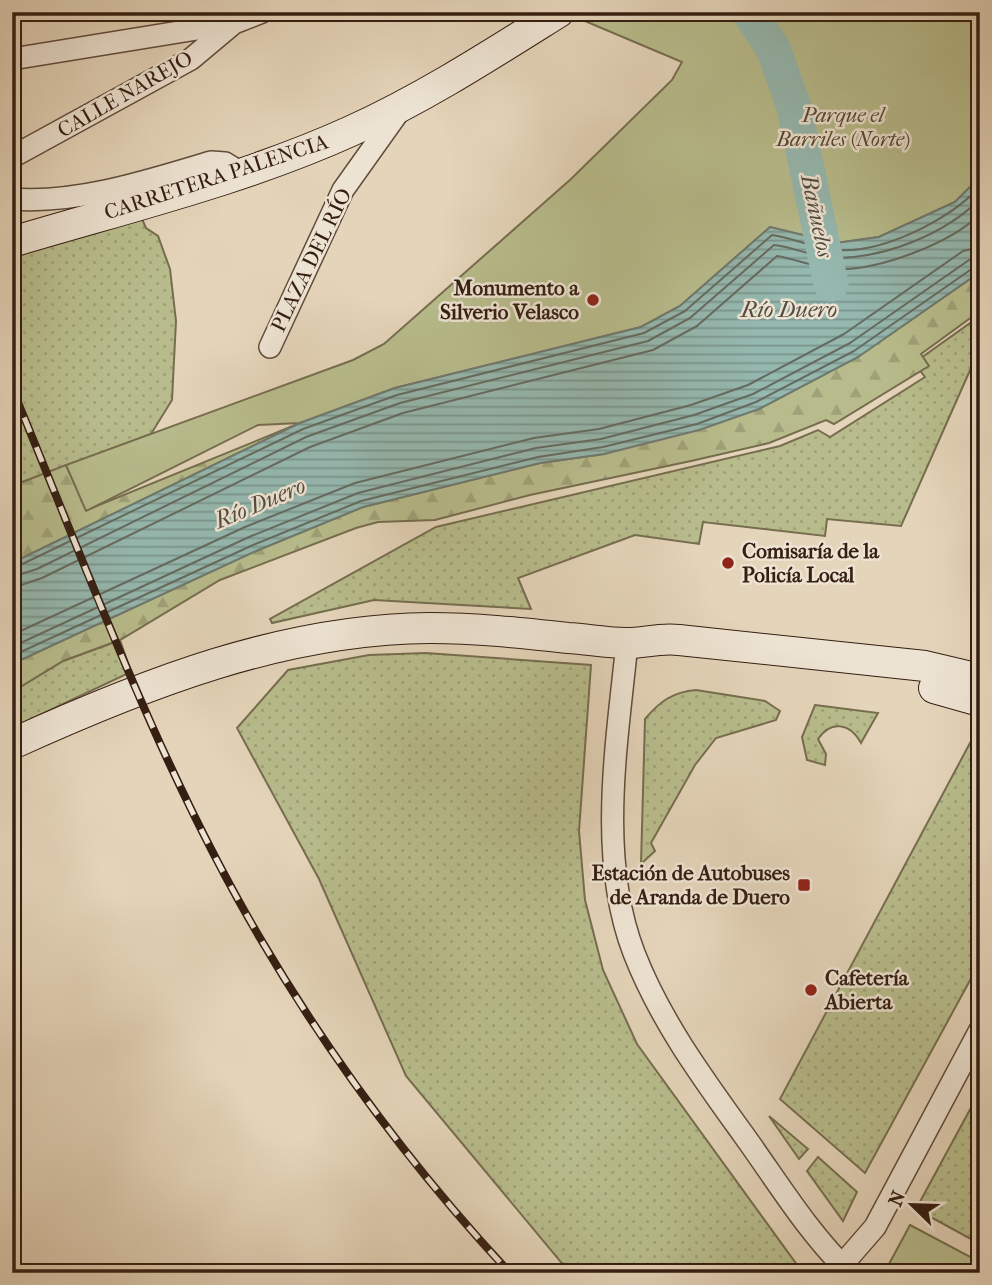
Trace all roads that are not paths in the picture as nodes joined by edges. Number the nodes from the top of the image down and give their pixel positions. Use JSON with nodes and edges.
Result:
{"nodes":[{"id":1,"x":262,"y":12,"type":"edge"},
{"id":2,"x":559,"y":12,"type":"edge"},
{"id":3,"x":234,"y":23,"type":"junction"},
{"id":4,"x":12,"y":59,"type":"edge"},
{"id":5,"x":404,"y":106,"type":"junction"},
{"id":6,"x":12,"y":157,"type":"edge"},
{"id":7,"x":241,"y":173,"type":"junction"},
{"id":8,"x":12,"y":199,"type":"edge"},
{"id":9,"x":12,"y":242,"type":"edge"},
{"id":10,"x":270,"y":347,"type":"dead end"},
{"id":11,"x":627,"y":643,"type":"junction"},
{"id":12,"x":980,"y":679,"type":"edge"},
{"id":13,"x":980,"y":701,"type":"edge"},
{"id":14,"x":12,"y":744,"type":"edge"},
{"id":15,"x":980,"y":1030,"type":"edge"},
{"id":16,"x":846,"y":1269,"type":"edge"}],
"edges":[{"from":1,"to":3,"type":"street"},
{"from":2,"to":5,"type":"street","name":"CARRETERA PALENCIA"},
{"from":3,"to":4,"type":"street"},
{"from":3,"to":6,"type":"street","name":"CALLE NAREJO"},
{"from":5,"to":7,"type":"street","name":"CARRETERA PALENCIA"},
{"from":5,"to":10,"type":"street","name":"PLAZA DEL RÍO"},
{"from":7,"to":8,"type":"street"},
{"from":7,"to":9,"type":"street","name":"CARRETERA PALENCIA"},
{"from":11,"to":12,"type":"street"},
{"from":11,"to":13,"type":"street"},
{"from":11,"to":14,"type":"street"},
{"from":11,"to":16,"type":"street"},
{"from":15,"to":16,"type":"street"}]}
